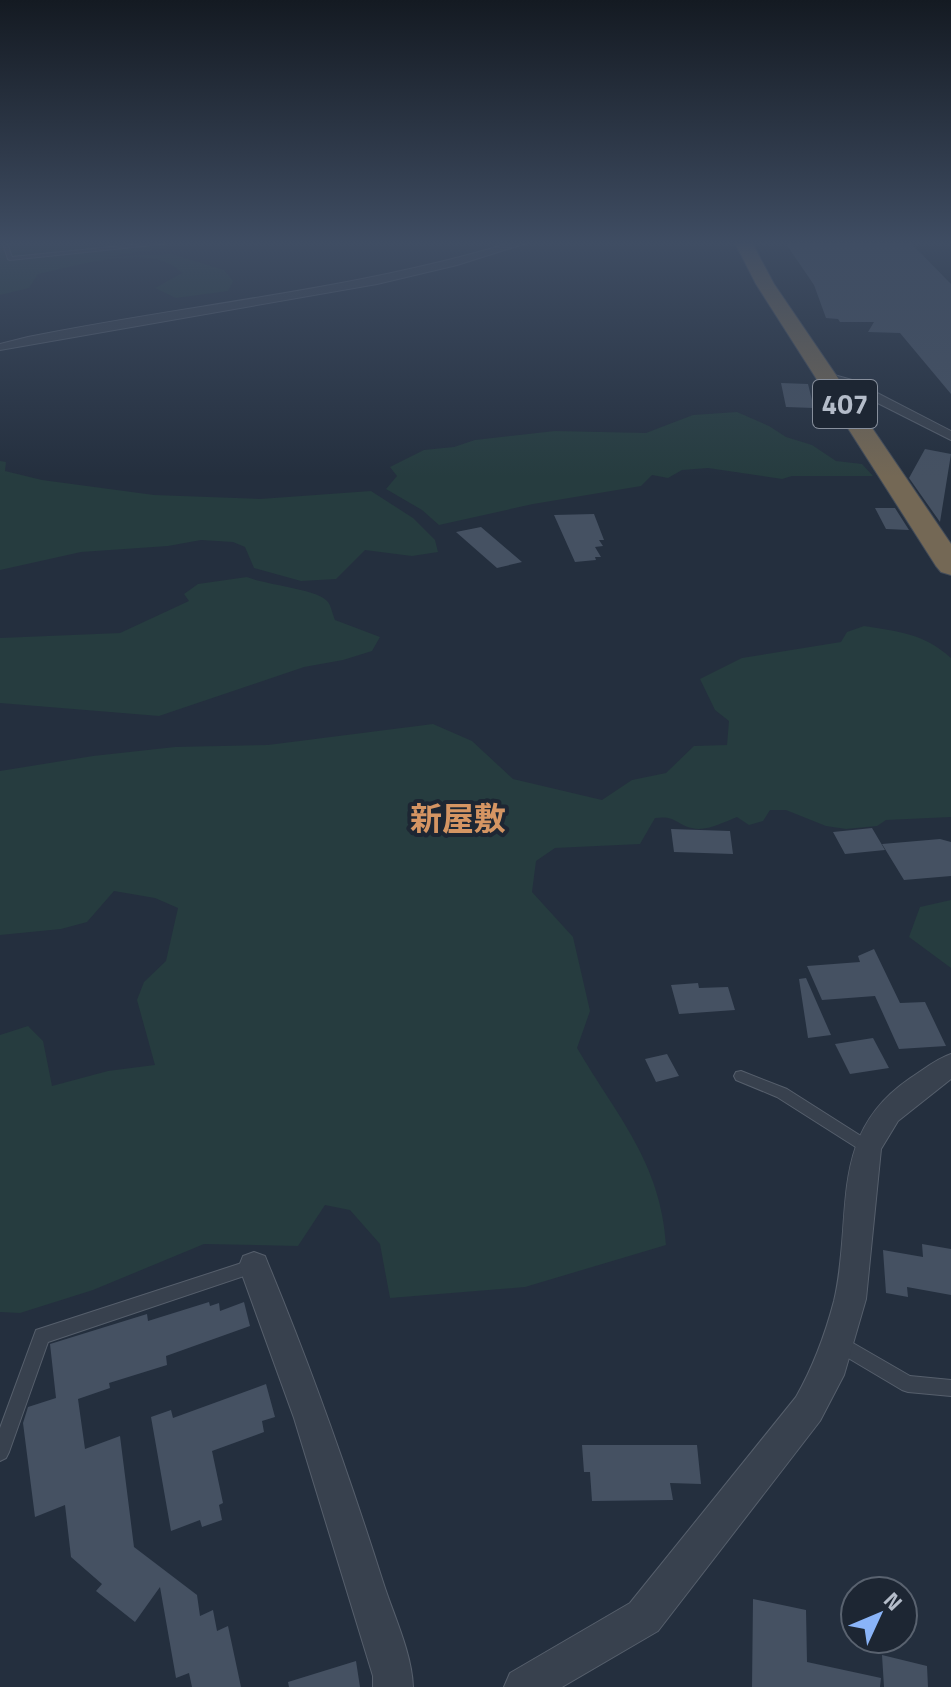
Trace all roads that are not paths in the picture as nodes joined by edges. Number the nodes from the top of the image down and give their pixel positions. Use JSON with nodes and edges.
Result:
{"nodes":[{"id":1,"x":146,"y":320,"type":"edge"},
{"id":2,"x":789,"y":320,"type":"edge"},
{"id":3,"x":0,"y":347,"type":"edge"},
{"id":4,"x":827,"y":377,"type":"junction"},
{"id":5,"x":951,"y":436,"type":"edge"},
{"id":6,"x":951,"y":566,"type":"edge"},
{"id":7,"x":951,"y":1065,"type":"edge"},
{"id":8,"x":741,"y":1076,"type":"dead end"},
{"id":9,"x":867,"y":1147,"type":"junction"},
{"id":10,"x":254,"y":1266,"type":"joint"},
{"id":11,"x":838,"y":1343,"type":"junction"},
{"id":12,"x":951,"y":1388,"type":"edge"},
{"id":13,"x":0,"y":1452,"type":"edge"},
{"id":14,"x":393,"y":1687,"type":"edge"},
{"id":15,"x":524,"y":1687,"type":"edge"}],
"edges":[{"from":1,"to":3,"type":"street"},
{"from":2,"to":4,"type":"highway","number":"407"},
{"from":4,"to":5,"type":"street"},
{"from":4,"to":6,"type":"highway","number":"407"},
{"from":7,"to":9,"type":"street"},
{"from":8,"to":9,"type":"lane"},
{"from":9,"to":11,"type":"street"},
{"from":10,"to":13,"type":"lane"},
{"from":10,"to":14,"type":"street"},
{"from":11,"to":12,"type":"lane"},
{"from":11,"to":15,"type":"street"}]}
